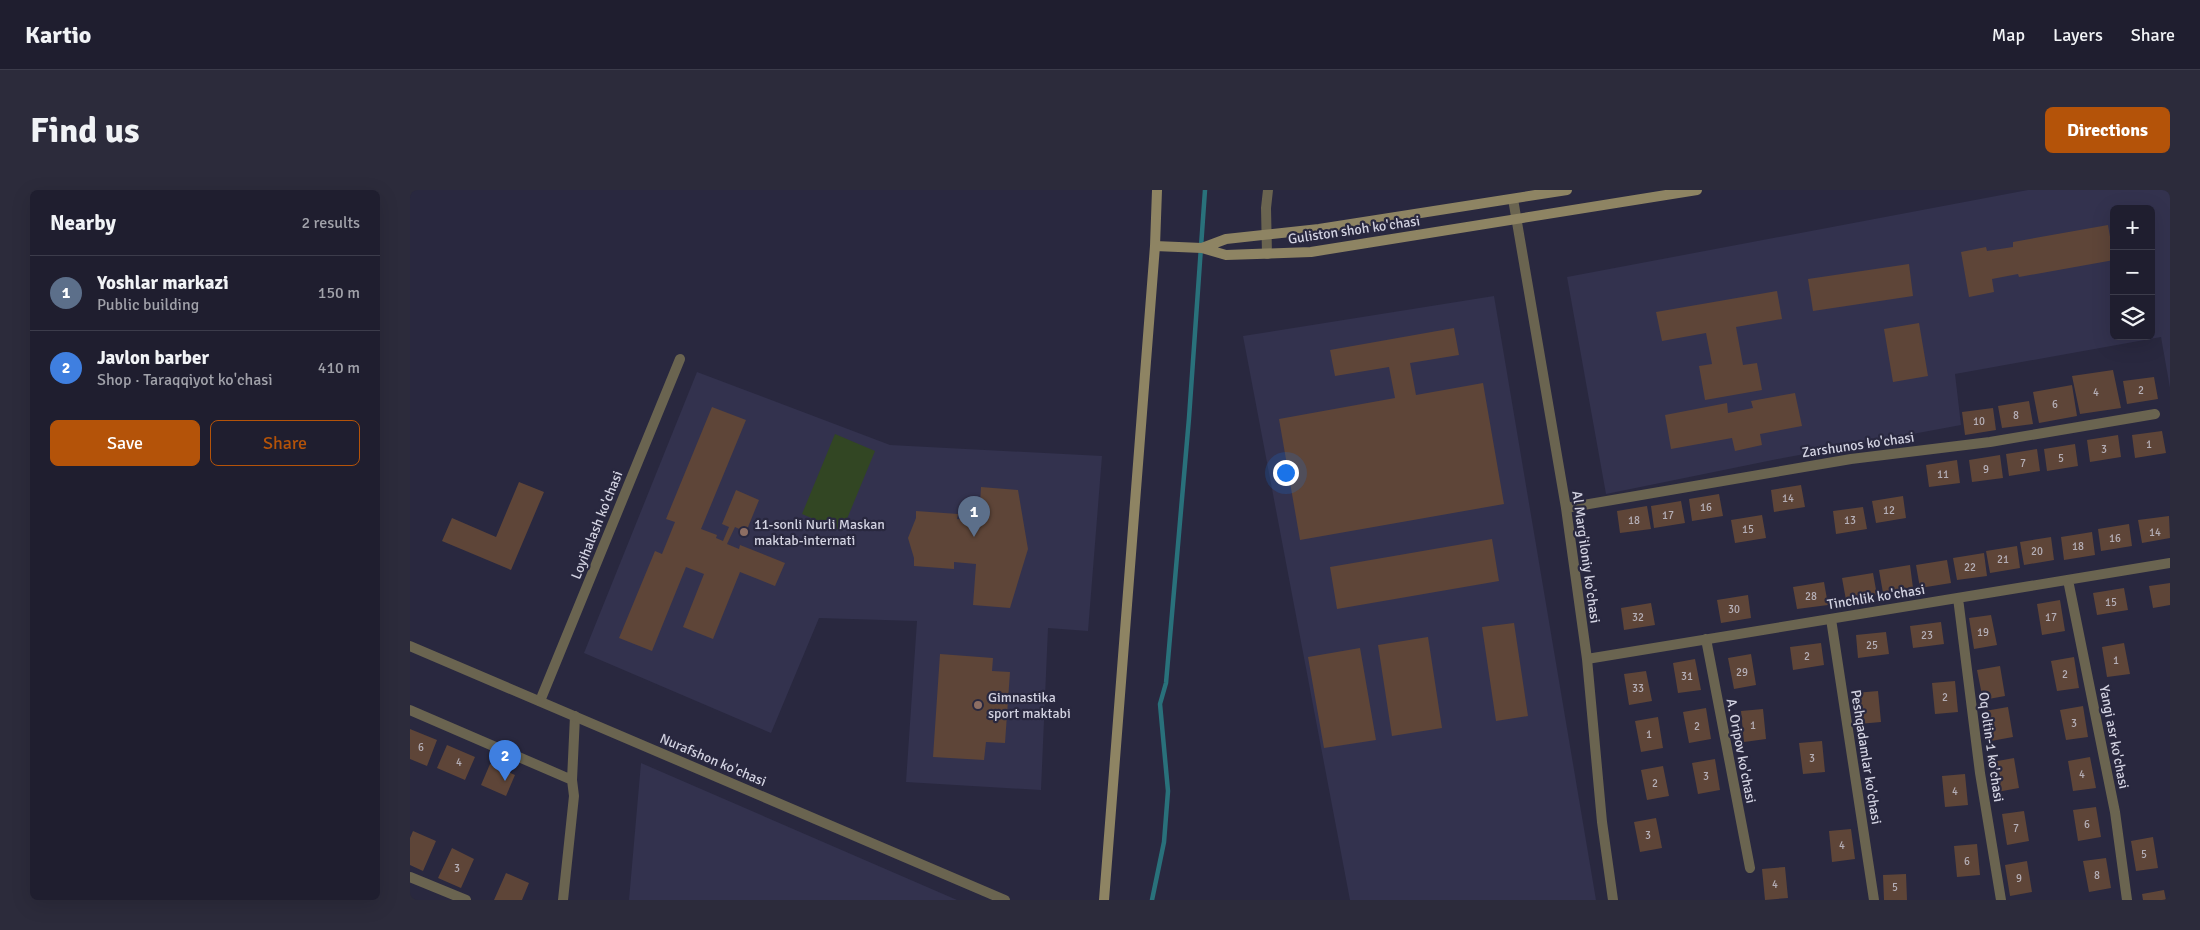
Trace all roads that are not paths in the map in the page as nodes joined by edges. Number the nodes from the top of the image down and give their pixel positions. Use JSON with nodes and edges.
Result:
{"nodes":[{"id":1,"x":1157,"y":190,"type":"edge"},
{"id":2,"x":1268,"y":190,"type":"edge"},
{"id":3,"x":1568,"y":190,"type":"edge"},
{"id":4,"x":1697,"y":190,"type":"edge"},
{"id":5,"x":1513,"y":200,"type":"junction"},
{"id":6,"x":1517,"y":219,"type":"junction"},
{"id":7,"x":1266,"y":235,"type":"junction"},
{"id":8,"x":1155,"y":246,"type":"junction"},
{"id":9,"x":1202,"y":248,"type":"junction"},
{"id":10,"x":1267,"y":254,"type":"junction"},
{"id":11,"x":680,"y":358,"type":"dead end"},
{"id":12,"x":2155,"y":414,"type":"dead end"},
{"id":13,"x":1566,"y":508,"type":"junction"},
{"id":14,"x":2170,"y":563,"type":"edge"},
{"id":15,"x":2068,"y":580,"type":"junction"},
{"id":16,"x":1958,"y":598,"type":"junction"},
{"id":17,"x":1831,"y":619,"type":"junction"},
{"id":18,"x":1706,"y":639,"type":"junction"},
{"id":19,"x":410,"y":646,"type":"edge"},
{"id":20,"x":1587,"y":659,"type":"junction"},
{"id":21,"x":540,"y":701,"type":"junction"},
{"id":22,"x":410,"y":710,"type":"edge"},
{"id":23,"x":575,"y":716,"type":"junction"},
{"id":24,"x":572,"y":780,"type":"junction"},
{"id":25,"x":1750,"y":868,"type":"dead end"},
{"id":26,"x":410,"y":877,"type":"edge"},
{"id":27,"x":466,"y":900,"type":"edge"},
{"id":28,"x":563,"y":900,"type":"edge"},
{"id":29,"x":1005,"y":900,"type":"edge"},
{"id":30,"x":1104,"y":900,"type":"edge"},
{"id":31,"x":1613,"y":900,"type":"edge"},
{"id":32,"x":1874,"y":900,"type":"edge"},
{"id":33,"x":2001,"y":900,"type":"edge"},
{"id":34,"x":2127,"y":900,"type":"edge"}],
"edges":[{"from":1,"to":8,"type":"main road"},
{"from":2,"to":7,"type":"street"},
{"from":3,"to":5,"type":"main road","name":"Guliston shoh ko'chasi"},
{"from":4,"to":6,"type":"main road","name":"Guliston shoh ko'chasi"},
{"from":5,"to":6,"type":"street","name":"Al Marg'iloniy ko'chasi"},
{"from":5,"to":7,"type":"main road","name":"Guliston shoh ko'chasi"},
{"from":6,"to":10,"type":"main road","name":"Guliston shoh ko'chasi"},
{"from":6,"to":13,"type":"street","name":"Al Marg'iloniy ko'chasi"},
{"from":7,"to":9,"type":"main road","name":"Guliston shoh ko'chasi"},
{"from":7,"to":10,"type":"street"},
{"from":8,"to":9,"type":"main road"},
{"from":8,"to":30,"type":"main road"},
{"from":9,"to":10,"type":"main road","name":"Guliston shoh ko'chasi"},
{"from":11,"to":21,"type":"street","name":"Loyihalash ko'chasi"},
{"from":12,"to":13,"type":"street","name":"Zarshunos ko'chasi"},
{"from":13,"to":20,"type":"street","name":"Al Marg'iloniy ko'chasi"},
{"from":14,"to":15,"type":"street","name":"Tinchlik ko'chasi"},
{"from":15,"to":16,"type":"street","name":"Tinchlik ko'chasi"},
{"from":15,"to":34,"type":"street","name":"Yangi asr ko'chasi"},
{"from":16,"to":17,"type":"street","name":"Tinchlik ko'chasi"},
{"from":16,"to":33,"type":"street","name":"Oq oltin-1 ko'chasi"},
{"from":17,"to":18,"type":"street","name":"Tinchlik ko'chasi"},
{"from":17,"to":32,"type":"street","name":"Peshqadamlar ko'chasi"},
{"from":18,"to":20,"type":"street","name":"Tinchlik ko'chasi"},
{"from":18,"to":25,"type":"street","name":"A. Oripov ko'chasi"},
{"from":19,"to":21,"type":"street","name":"Nurafshon ko'chasi"},
{"from":20,"to":31,"type":"street","name":"Al Marg'iloniy ko'chasi"},
{"from":21,"to":23,"type":"street","name":"Nurafshon ko'chasi"},
{"from":22,"to":24,"type":"street"},
{"from":23,"to":24,"type":"street"},
{"from":23,"to":29,"type":"street","name":"Nurafshon ko'chasi"},
{"from":24,"to":28,"type":"street"},
{"from":26,"to":27,"type":"street"}]}
